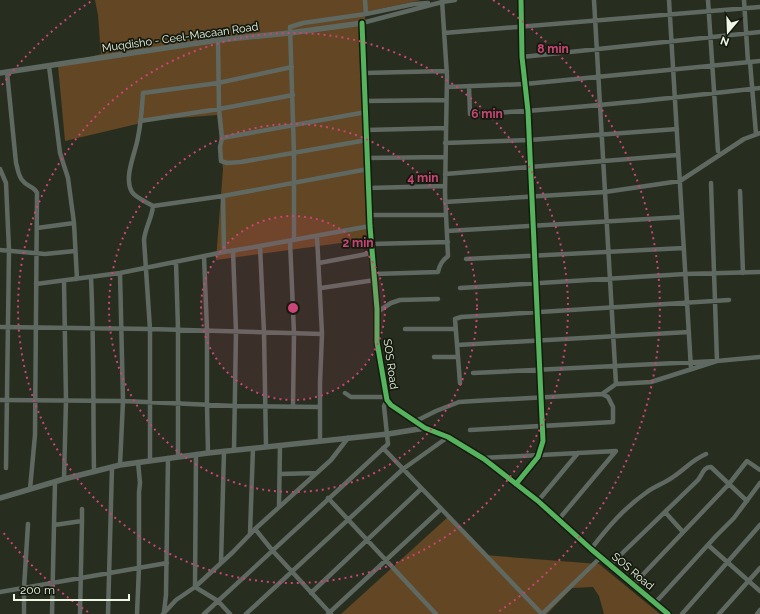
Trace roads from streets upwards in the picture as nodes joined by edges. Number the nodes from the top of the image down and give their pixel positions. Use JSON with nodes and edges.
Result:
{"nodes":[{"id":1,"x":365,"y":0,"type":"edge"},
{"id":2,"x":455,"y":0,"type":"edge"},
{"id":3,"x":521,"y":0,"type":"edge"},
{"id":4,"x":594,"y":0,"type":"edge"},
{"id":5,"x":669,"y":0,"type":"edge"},
{"id":6,"x":708,"y":0,"type":"edge"},
{"id":7,"x":744,"y":0,"type":"edge"},
{"id":8,"x":442,"y":1,"type":"edge"},
{"id":9,"x":760,"y":7,"type":"edge"},
{"id":10,"x":744,"y":8,"type":"junction"},
{"id":11,"x":709,"y":11,"type":"junction"},
{"id":12,"x":366,"y":14,"type":"junction"},
{"id":13,"x":670,"y":14,"type":"junction"},
{"id":14,"x":595,"y":20,"type":"junction"},
{"id":15,"x":362,"y":24,"type":"junction"},
{"id":16,"x":521,"y":26,"type":"junction"},
{"id":17,"x":760,"y":32,"type":"edge"},
{"id":18,"x":290,"y":33,"type":"junction"},
{"id":19,"x":444,"y":33,"type":"junction"},
{"id":20,"x":746,"y":33,"type":"junction"},
{"id":21,"x":710,"y":37,"type":"junction"},
{"id":22,"x":218,"y":40,"type":"junction"},
{"id":23,"x":672,"y":41,"type":"junction"},
{"id":24,"x":597,"y":49,"type":"junction"},
{"id":25,"x":522,"y":57,"type":"junction"},
{"id":26,"x":760,"y":61,"type":"edge"},
{"id":27,"x":749,"y":62,"type":"junction"},
{"id":28,"x":49,"y":66,"type":"junction"},
{"id":29,"x":712,"y":66,"type":"junction"},
{"id":30,"x":292,"y":67,"type":"junction"},
{"id":31,"x":673,"y":70,"type":"junction"},
{"id":32,"x":447,"y":71,"type":"junction"},
{"id":33,"x":7,"y":72,"type":"junction"},
{"id":34,"x":364,"y":72,"type":"junction"},
{"id":35,"x":0,"y":73,"type":"edge"},
{"id":36,"x":598,"y":77,"type":"junction"},
{"id":37,"x":218,"y":83,"type":"junction"},
{"id":38,"x":525,"y":84,"type":"junction"},
{"id":39,"x":447,"y":86,"type":"junction"},
{"id":40,"x":469,"y":86,"type":"junction"},
{"id":41,"x":760,"y":88,"type":"edge"},
{"id":42,"x":752,"y":89,"type":"junction"},
{"id":43,"x":714,"y":93,"type":"junction"},
{"id":44,"x":293,"y":96,"type":"junction"},
{"id":45,"x":675,"y":98,"type":"junction"},
{"id":46,"x":446,"y":100,"type":"junction"},
{"id":47,"x":365,"y":101,"type":"junction"},
{"id":48,"x":600,"y":105,"type":"junction"},
{"id":49,"x":219,"y":109,"type":"junction"},
{"id":50,"x":528,"y":111,"type":"junction"},
{"id":51,"x":366,"y":112,"type":"junction"},
{"id":52,"x":140,"y":121,"type":"junction"},
{"id":53,"x":293,"y":125,"type":"junction"},
{"id":54,"x":445,"y":128,"type":"junction"},
{"id":55,"x":677,"y":129,"type":"junction"},
{"id":56,"x":366,"y":130,"type":"junction"},
{"id":57,"x":602,"y":134,"type":"junction"},
{"id":58,"x":758,"y":134,"type":"edge"},
{"id":59,"x":222,"y":138,"type":"junction"},
{"id":60,"x":367,"y":140,"type":"junction"},
{"id":61,"x":529,"y":140,"type":"junction"},
{"id":62,"x":445,"y":143,"type":"junction"},
{"id":63,"x":718,"y":151,"type":"dead end"},
{"id":64,"x":294,"y":154,"type":"junction"},
{"id":65,"x":678,"y":155,"type":"junction"},
{"id":66,"x":445,"y":157,"type":"junction"},
{"id":67,"x":367,"y":158,"type":"junction"},
{"id":68,"x":603,"y":161,"type":"junction"},
{"id":69,"x":530,"y":168,"type":"junction"},
{"id":70,"x":0,"y":169,"type":"edge"},
{"id":71,"x":368,"y":169,"type":"junction"},
{"id":72,"x":445,"y":174,"type":"junction"},
{"id":73,"x":680,"y":181,"type":"junction"},
{"id":74,"x":294,"y":182,"type":"junction"},
{"id":75,"x":711,"y":183,"type":"dead end"},
{"id":76,"x":445,"y":186,"type":"junction"},
{"id":77,"x":368,"y":188,"type":"junction"},
{"id":78,"x":740,"y":191,"type":"dead end"},
{"id":79,"x":605,"y":192,"type":"junction"},
{"id":80,"x":223,"y":196,"type":"junction"},
{"id":81,"x":532,"y":198,"type":"junction"},
{"id":82,"x":445,"y":202,"type":"junction"},
{"id":83,"x":153,"y":206,"type":"junction"},
{"id":84,"x":369,"y":215,"type":"junction"},
{"id":85,"x":446,"y":215,"type":"junction"},
{"id":86,"x":682,"y":217,"type":"junction"},
{"id":87,"x":607,"y":222,"type":"junction"},
{"id":88,"x":74,"y":223,"type":"junction"},
{"id":89,"x":370,"y":226,"type":"junction"},
{"id":90,"x":533,"y":226,"type":"junction"},
{"id":91,"x":37,"y":228,"type":"junction"},
{"id":92,"x":447,"y":231,"type":"junction"},
{"id":93,"x":318,"y":236,"type":"junction"},
{"id":94,"x":292,"y":240,"type":"junction"},
{"id":95,"x":448,"y":242,"type":"junction"},
{"id":96,"x":371,"y":244,"type":"junction"},
{"id":97,"x":260,"y":246,"type":"junction"},
{"id":98,"x":684,"y":248,"type":"junction"},
{"id":99,"x":0,"y":250,"type":"edge"},
{"id":100,"x":8,"y":250,"type":"junction"},
{"id":101,"x":233,"y":251,"type":"junction"},
{"id":102,"x":75,"y":252,"type":"junction"},
{"id":103,"x":224,"y":252,"type":"junction"},
{"id":104,"x":37,"y":253,"type":"junction"},
{"id":105,"x":372,"y":253,"type":"junction"},
{"id":106,"x":204,"y":256,"type":"junction"},
{"id":107,"x":466,"y":259,"type":"dead end"},
{"id":108,"x":176,"y":262,"type":"junction"},
{"id":109,"x":319,"y":263,"type":"junction"},
{"id":110,"x":146,"y":268,"type":"junction"},
{"id":111,"x":760,"y":272,"type":"edge"},
{"id":112,"x":120,"y":273,"type":"junction"},
{"id":113,"x":743,"y":273,"type":"junction"},
{"id":114,"x":374,"y":274,"type":"junction"},
{"id":115,"x":685,"y":274,"type":"junction"},
{"id":116,"x":714,"y":274,"type":"junction"},
{"id":117,"x":91,"y":277,"type":"junction"},
{"id":118,"x":77,"y":280,"type":"junction"},
{"id":119,"x":374,"y":280,"type":"junction"},
{"id":120,"x":610,"y":280,"type":"junction"},
{"id":121,"x":64,"y":281,"type":"junction"},
{"id":122,"x":36,"y":284,"type":"junction"},
{"id":123,"x":536,"y":284,"type":"junction"},
{"id":124,"x":321,"y":288,"type":"junction"},
{"id":125,"x":460,"y":288,"type":"dead end"},
{"id":126,"x":438,"y":299,"type":"dead end"},
{"id":127,"x":729,"y":300,"type":"dead end"},
{"id":128,"x":715,"y":301,"type":"junction"},
{"id":129,"x":687,"y":303,"type":"junction"},
{"id":130,"x":612,"y":308,"type":"junction"},
{"id":131,"x":377,"y":312,"type":"junction"},
{"id":132,"x":537,"y":312,"type":"junction"},
{"id":133,"x":0,"y":327,"type":"edge"},
{"id":134,"x":8,"y":327,"type":"junction"},
{"id":135,"x":36,"y":327,"type":"junction"},
{"id":136,"x":64,"y":327,"type":"junction"},
{"id":137,"x":93,"y":328,"type":"junction"},
{"id":138,"x":121,"y":328,"type":"junction"},
{"id":139,"x":150,"y":329,"type":"junction"},
{"id":140,"x":178,"y":329,"type":"junction"},
{"id":141,"x":405,"y":329,"type":"dead end"},
{"id":142,"x":456,"y":329,"type":"junction"},
{"id":143,"x":207,"y":330,"type":"junction"},
{"id":144,"x":236,"y":331,"type":"junction"},
{"id":145,"x":264,"y":332,"type":"junction"},
{"id":146,"x":689,"y":332,"type":"junction"},
{"id":147,"x":294,"y":333,"type":"junction"},
{"id":148,"x":322,"y":334,"type":"junction"},
{"id":149,"x":613,"y":336,"type":"junction"},
{"id":150,"x":539,"y":340,"type":"junction"},
{"id":151,"x":457,"y":345,"type":"junction"},
{"id":152,"x":434,"y":357,"type":"dead end"},
{"id":153,"x":458,"y":357,"type":"junction"},
{"id":154,"x":760,"y":357,"type":"edge"},
{"id":155,"x":690,"y":361,"type":"junction"},
{"id":156,"x":717,"y":361,"type":"junction"},
{"id":157,"x":615,"y":365,"type":"junction"},
{"id":158,"x":540,"y":369,"type":"junction"},
{"id":159,"x":691,"y":369,"type":"junction"},
{"id":160,"x":473,"y":373,"type":"dead end"},
{"id":161,"x":460,"y":383,"type":"dead end"},
{"id":162,"x":616,"y":384,"type":"junction"},
{"id":163,"x":345,"y":393,"type":"dead end"},
{"id":164,"x":602,"y":394,"type":"junction"},
{"id":165,"x":542,"y":397,"type":"junction"},
{"id":166,"x":386,"y":398,"type":"junction"},
{"id":167,"x":0,"y":400,"type":"edge"},
{"id":168,"x":7,"y":400,"type":"junction"},
{"id":169,"x":36,"y":400,"type":"junction"},
{"id":170,"x":66,"y":400,"type":"junction"},
{"id":171,"x":92,"y":401,"type":"junction"},
{"id":172,"x":122,"y":401,"type":"junction"},
{"id":173,"x":150,"y":403,"type":"junction"},
{"id":174,"x":178,"y":403,"type":"junction"},
{"id":175,"x":207,"y":404,"type":"junction"},
{"id":176,"x":235,"y":406,"type":"junction"},
{"id":177,"x":265,"y":406,"type":"junction"},
{"id":178,"x":293,"y":407,"type":"junction"},
{"id":179,"x":320,"y":407,"type":"junction"},
{"id":180,"x":416,"y":421,"type":"junction"},
{"id":181,"x":543,"y":426,"type":"junction"},
{"id":182,"x":425,"y":428,"type":"junction"},
{"id":183,"x":470,"y":430,"type":"dead end"},
{"id":184,"x":388,"y":434,"type":"junction"},
{"id":185,"x":448,"y":437,"type":"junction"},
{"id":186,"x":348,"y":438,"type":"junction"},
{"id":187,"x":320,"y":441,"type":"junction"},
{"id":188,"x":280,"y":445,"type":"junction"},
{"id":189,"x":266,"y":446,"type":"junction"},
{"id":190,"x":253,"y":448,"type":"junction"},
{"id":191,"x":383,"y":448,"type":"junction"},
{"id":192,"x":234,"y":450,"type":"junction"},
{"id":193,"x":224,"y":451,"type":"junction"},
{"id":194,"x":208,"y":453,"type":"junction"},
{"id":195,"x":578,"y":453,"type":"junction"},
{"id":196,"x":196,"y":454,"type":"junction"},
{"id":197,"x":706,"y":454,"type":"dead end"},
{"id":198,"x":538,"y":455,"type":"junction"},
{"id":199,"x":178,"y":457,"type":"junction"},
{"id":200,"x":168,"y":458,"type":"junction"},
{"id":201,"x":482,"y":458,"type":"junction"},
{"id":202,"x":150,"y":461,"type":"junction"},
{"id":203,"x":138,"y":462,"type":"junction"},
{"id":204,"x":120,"y":465,"type":"junction"},
{"id":205,"x":112,"y":467,"type":"junction"},
{"id":206,"x":6,"y":468,"type":"dead end"},
{"id":207,"x":403,"y":469,"type":"junction"},
{"id":208,"x":760,"y":470,"type":"edge"},
{"id":209,"x":94,"y":472,"type":"junction"},
{"id":210,"x":317,"y":473,"type":"junction"},
{"id":211,"x":280,"y":474,"type":"junction"},
{"id":212,"x":64,"y":479,"type":"junction"},
{"id":213,"x":55,"y":482,"type":"junction"},
{"id":214,"x":760,"y":483,"type":"edge"},
{"id":215,"x":516,"y":484,"type":"junction"},
{"id":216,"x":729,"y":484,"type":"junction"},
{"id":217,"x":30,"y":489,"type":"junction"},
{"id":218,"x":422,"y":489,"type":"junction"},
{"id":219,"x":0,"y":498,"type":"edge"},
{"id":220,"x":328,"y":498,"type":"junction"},
{"id":221,"x":538,"y":501,"type":"junction"},
{"id":222,"x":747,"y":501,"type":"junction"},
{"id":223,"x":279,"y":507,"type":"junction"},
{"id":224,"x":82,"y":509,"type":"dead end"},
{"id":225,"x":441,"y":509,"type":"junction"},
{"id":226,"x":665,"y":512,"type":"junction"},
{"id":227,"x":348,"y":519,"type":"junction"},
{"id":228,"x":559,"y":519,"type":"junction"},
{"id":229,"x":82,"y":521,"type":"junction"},
{"id":230,"x":28,"y":524,"type":"dead end"},
{"id":231,"x":54,"y":525,"type":"junction"},
{"id":232,"x":760,"y":525,"type":"edge"},
{"id":233,"x":255,"y":529,"type":"junction"},
{"id":234,"x":683,"y":532,"type":"junction"},
{"id":235,"x":250,"y":534,"type":"junction"},
{"id":236,"x":367,"y":540,"type":"junction"},
{"id":237,"x":708,"y":545,"type":"junction"},
{"id":238,"x":591,"y":549,"type":"junction"},
{"id":239,"x":272,"y":550,"type":"junction"},
{"id":240,"x":601,"y":557,"type":"junction"},
{"id":241,"x":386,"y":560,"type":"junction"},
{"id":242,"x":728,"y":562,"type":"junction"},
{"id":243,"x":167,"y":563,"type":"junction"},
{"id":244,"x":221,"y":563,"type":"junction"},
{"id":245,"x":610,"y":565,"type":"junction"},
{"id":246,"x":139,"y":567,"type":"junction"},
{"id":247,"x":760,"y":568,"type":"edge"},
{"id":248,"x":292,"y":572,"type":"junction"},
{"id":249,"x":109,"y":573,"type":"junction"},
{"id":250,"x":82,"y":577,"type":"junction"},
{"id":251,"x":749,"y":581,"type":"junction"},
{"id":252,"x":53,"y":582,"type":"junction"},
{"id":253,"x":633,"y":585,"type":"junction"},
{"id":254,"x":194,"y":587,"type":"junction"},
{"id":255,"x":24,"y":588,"type":"junction"},
{"id":256,"x":760,"y":591,"type":"edge"},
{"id":257,"x":0,"y":592,"type":"edge"},
{"id":258,"x":311,"y":593,"type":"junction"},
{"id":259,"x":218,"y":601,"type":"junction"},
{"id":260,"x":655,"y":603,"type":"junction"},
{"id":261,"x":760,"y":610,"type":"edge"},
{"id":262,"x":330,"y":613,"type":"edge"},
{"id":263,"x":24,"y":614,"type":"edge"},
{"id":264,"x":52,"y":614,"type":"edge"},
{"id":265,"x":80,"y":614,"type":"edge"},
{"id":266,"x":108,"y":614,"type":"edge"},
{"id":267,"x":137,"y":614,"type":"edge"},
{"id":268,"x":163,"y":614,"type":"edge"},
{"id":269,"x":204,"y":614,"type":"edge"},
{"id":270,"x":230,"y":614,"type":"edge"},
{"id":271,"x":246,"y":614,"type":"edge"},
{"id":272,"x":436,"y":614,"type":"edge"},
{"id":273,"x":542,"y":614,"type":"edge"},
{"id":274,"x":668,"y":614,"type":"edge"},
{"id":275,"x":682,"y":614,"type":"edge"},
{"id":276,"x":719,"y":614,"type":"edge"},
{"id":277,"x":757,"y":614,"type":"edge"}],
"edges":[{"from":1,"to":12,"type":"street"},
{"from":2,"to":8,"type":"street"},
{"from":3,"to":16,"type":"street"},
{"from":4,"to":14,"type":"street"},
{"from":5,"to":13,"type":"street"},
{"from":6,"to":11,"type":"street"},
{"from":7,"to":10,"type":"street"},
{"from":8,"to":12,"type":"street"},
{"from":8,"to":15,"type":"street"},
{"from":8,"to":19,"type":"street"},
{"from":9,"to":10,"type":"street"},
{"from":10,"to":11,"type":"street"},
{"from":10,"to":20,"type":"street"},
{"from":11,"to":13,"type":"street"},
{"from":11,"to":21,"type":"street"},
{"from":12,"to":18,"type":"street"},
{"from":13,"to":14,"type":"street"},
{"from":13,"to":23,"type":"street"},
{"from":14,"to":16,"type":"street"},
{"from":14,"to":24,"type":"street"},
{"from":15,"to":18,"type":"street","name":"Muqdisho - Ceel-Macaan Road"},
{"from":15,"to":34,"type":"street","name":"SOS Road"},
{"from":16,"to":19,"type":"street"},
{"from":16,"to":25,"type":"street"},
{"from":17,"to":20,"type":"street"},
{"from":18,"to":22,"type":"street","name":"Muqdisho - Ceel-Macaan Road"},
{"from":18,"to":30,"type":"street"},
{"from":19,"to":32,"type":"street"},
{"from":20,"to":21,"type":"street"},
{"from":20,"to":27,"type":"street"},
{"from":21,"to":23,"type":"street"},
{"from":21,"to":29,"type":"street"},
{"from":22,"to":28,"type":"street","name":"Muqdisho - Ceel-Macaan Road"},
{"from":22,"to":37,"type":"street"},
{"from":23,"to":24,"type":"street"},
{"from":23,"to":31,"type":"street"},
{"from":24,"to":25,"type":"street"},
{"from":24,"to":36,"type":"street"},
{"from":25,"to":38,"type":"street"},
{"from":26,"to":27,"type":"street"},
{"from":27,"to":29,"type":"street"},
{"from":27,"to":42,"type":"street"},
{"from":28,"to":33,"type":"street","name":"Muqdisho - Ceel-Macaan Road"},
{"from":28,"to":88,"type":"street"},
{"from":29,"to":31,"type":"street"},
{"from":29,"to":43,"type":"street"},
{"from":30,"to":37,"type":"street"},
{"from":30,"to":44,"type":"street"},
{"from":31,"to":36,"type":"street"},
{"from":31,"to":45,"type":"street"},
{"from":32,"to":34,"type":"street"},
{"from":32,"to":39,"type":"street"},
{"from":33,"to":35,"type":"street","name":"Muqdisho - Ceel-Macaan Road"},
{"from":33,"to":91,"type":"street"},
{"from":34,"to":47,"type":"street","name":"SOS Road"},
{"from":36,"to":38,"type":"street"},
{"from":36,"to":48,"type":"street"},
{"from":37,"to":49,"type":"street"},
{"from":37,"to":52,"type":"street"},
{"from":38,"to":40,"type":"street"},
{"from":38,"to":50,"type":"street"},
{"from":39,"to":40,"type":"street"},
{"from":39,"to":46,"type":"street"},
{"from":40,"to":50,"type":"street"},
{"from":41,"to":42,"type":"street"},
{"from":42,"to":43,"type":"street"},
{"from":42,"to":58,"type":"street"},
{"from":43,"to":45,"type":"street"},
{"from":43,"to":63,"type":"street"},
{"from":44,"to":49,"type":"street"},
{"from":44,"to":53,"type":"street"},
{"from":45,"to":48,"type":"street"},
{"from":45,"to":55,"type":"street"},
{"from":46,"to":47,"type":"street"},
{"from":46,"to":54,"type":"street"},
{"from":47,"to":51,"type":"street","name":"SOS Road"},
{"from":48,"to":50,"type":"street"},
{"from":48,"to":57,"type":"street"},
{"from":49,"to":52,"type":"street"},
{"from":49,"to":59,"type":"street"},
{"from":50,"to":61,"type":"street"},
{"from":51,"to":53,"type":"street"},
{"from":51,"to":56,"type":"street","name":"SOS Road"},
{"from":52,"to":83,"type":"street"},
{"from":53,"to":59,"type":"street"},
{"from":53,"to":64,"type":"street"},
{"from":54,"to":56,"type":"street"},
{"from":54,"to":62,"type":"street"},
{"from":55,"to":57,"type":"street"},
{"from":55,"to":65,"type":"street"},
{"from":56,"to":60,"type":"street","name":"SOS Road"},
{"from":57,"to":61,"type":"street"},
{"from":57,"to":68,"type":"street"},
{"from":58,"to":73,"type":"street"},
{"from":59,"to":64,"type":"street"},
{"from":60,"to":64,"type":"street"},
{"from":60,"to":67,"type":"street","name":"SOS Road"},
{"from":61,"to":62,"type":"street"},
{"from":61,"to":69,"type":"street"},
{"from":62,"to":66,"type":"street"},
{"from":64,"to":74,"type":"street"},
{"from":65,"to":68,"type":"street"},
{"from":65,"to":73,"type":"street"},
{"from":66,"to":67,"type":"street"},
{"from":66,"to":72,"type":"street"},
{"from":67,"to":71,"type":"street","name":"SOS Road"},
{"from":68,"to":69,"type":"street"},
{"from":68,"to":79,"type":"street"},
{"from":69,"to":72,"type":"street"},
{"from":69,"to":81,"type":"street"},
{"from":70,"to":100,"type":"street"},
{"from":71,"to":74,"type":"street"},
{"from":71,"to":77,"type":"street","name":"SOS Road"},
{"from":72,"to":76,"type":"street"},
{"from":73,"to":79,"type":"street"},
{"from":73,"to":86,"type":"street"},
{"from":74,"to":80,"type":"street"},
{"from":74,"to":94,"type":"street"},
{"from":75,"to":116,"type":"street"},
{"from":76,"to":77,"type":"street"},
{"from":76,"to":82,"type":"street"},
{"from":77,"to":84,"type":"street","name":"SOS Road"},
{"from":78,"to":113,"type":"street"},
{"from":79,"to":81,"type":"street"},
{"from":79,"to":87,"type":"street"},
{"from":80,"to":83,"type":"street"},
{"from":80,"to":103,"type":"street"},
{"from":81,"to":82,"type":"street"},
{"from":81,"to":90,"type":"street"},
{"from":82,"to":85,"type":"street"},
{"from":83,"to":110,"type":"street"},
{"from":84,"to":85,"type":"street"},
{"from":84,"to":89,"type":"street","name":"SOS Road"},
{"from":85,"to":92,"type":"street"},
{"from":86,"to":87,"type":"street"},
{"from":86,"to":98,"type":"street"},
{"from":87,"to":90,"type":"street"},
{"from":87,"to":120,"type":"street"},
{"from":88,"to":91,"type":"street"},
{"from":88,"to":102,"type":"street"},
{"from":89,"to":93,"type":"street"},
{"from":89,"to":96,"type":"street","name":"SOS Road"},
{"from":90,"to":92,"type":"street"},
{"from":90,"to":123,"type":"street"},
{"from":91,"to":104,"type":"street"},
{"from":92,"to":95,"type":"street"},
{"from":93,"to":94,"type":"street"},
{"from":93,"to":109,"type":"street"},
{"from":94,"to":97,"type":"street"},
{"from":94,"to":147,"type":"street"},
{"from":95,"to":96,"type":"street"},
{"from":95,"to":114,"type":"street"},
{"from":96,"to":105,"type":"street","name":"SOS Road"},
{"from":97,"to":101,"type":"street"},
{"from":97,"to":145,"type":"street"},
{"from":98,"to":107,"type":"street"},
{"from":98,"to":115,"type":"street"},
{"from":99,"to":100,"type":"street"},
{"from":100,"to":104,"type":"street"},
{"from":100,"to":134,"type":"street"},
{"from":101,"to":103,"type":"street"},
{"from":101,"to":144,"type":"street"},
{"from":102,"to":104,"type":"street"},
{"from":102,"to":118,"type":"street"},
{"from":103,"to":106,"type":"street"},
{"from":104,"to":122,"type":"street"},
{"from":105,"to":109,"type":"street"},
{"from":105,"to":114,"type":"street","name":"SOS Road"},
{"from":106,"to":108,"type":"street"},
{"from":106,"to":143,"type":"street"},
{"from":108,"to":110,"type":"street"},
{"from":108,"to":140,"type":"street"},
{"from":109,"to":124,"type":"street"},
{"from":110,"to":112,"type":"street"},
{"from":110,"to":139,"type":"street"},
{"from":111,"to":113,"type":"street"},
{"from":112,"to":117,"type":"street"},
{"from":112,"to":138,"type":"street"},
{"from":113,"to":116,"type":"street"},
{"from":114,"to":119,"type":"street","name":"SOS Road"},
{"from":115,"to":116,"type":"street"},
{"from":115,"to":120,"type":"street"},
{"from":115,"to":129,"type":"street"},
{"from":116,"to":128,"type":"street"},
{"from":117,"to":118,"type":"street"},
{"from":117,"to":137,"type":"street"},
{"from":118,"to":121,"type":"street"},
{"from":119,"to":124,"type":"street"},
{"from":119,"to":131,"type":"street","name":"SOS Road"},
{"from":120,"to":123,"type":"street"},
{"from":120,"to":130,"type":"street"},
{"from":121,"to":122,"type":"street"},
{"from":121,"to":136,"type":"street"},
{"from":122,"to":135,"type":"street"},
{"from":123,"to":125,"type":"street"},
{"from":123,"to":132,"type":"street"},
{"from":124,"to":148,"type":"street"},
{"from":126,"to":131,"type":"street"},
{"from":127,"to":128,"type":"street"},
{"from":128,"to":129,"type":"street"},
{"from":128,"to":156,"type":"street"},
{"from":129,"to":130,"type":"street"},
{"from":129,"to":146,"type":"street"},
{"from":130,"to":132,"type":"street"},
{"from":130,"to":149,"type":"street"},
{"from":131,"to":166,"type":"street","name":"SOS Road"},
{"from":132,"to":142,"type":"street"},
{"from":132,"to":150,"type":"street"},
{"from":133,"to":134,"type":"street"},
{"from":134,"to":135,"type":"street"},
{"from":134,"to":168,"type":"street"},
{"from":135,"to":136,"type":"street"},
{"from":135,"to":169,"type":"street"},
{"from":136,"to":137,"type":"street"},
{"from":136,"to":170,"type":"street"},
{"from":137,"to":138,"type":"street"},
{"from":137,"to":171,"type":"street"},
{"from":138,"to":139,"type":"street"},
{"from":138,"to":172,"type":"street"},
{"from":139,"to":140,"type":"street"},
{"from":139,"to":173,"type":"street"},
{"from":140,"to":143,"type":"street"},
{"from":140,"to":174,"type":"street"},
{"from":141,"to":142,"type":"street"},
{"from":142,"to":151,"type":"street"},
{"from":143,"to":144,"type":"street"},
{"from":143,"to":175,"type":"street"},
{"from":144,"to":145,"type":"street"},
{"from":144,"to":176,"type":"street"},
{"from":145,"to":147,"type":"street"},
{"from":145,"to":177,"type":"street"},
{"from":146,"to":149,"type":"street"},
{"from":146,"to":155,"type":"street"},
{"from":147,"to":148,"type":"street"},
{"from":147,"to":178,"type":"street"},
{"from":148,"to":179,"type":"street"},
{"from":149,"to":150,"type":"street"},
{"from":149,"to":157,"type":"street"},
{"from":150,"to":151,"type":"street"},
{"from":150,"to":158,"type":"street"},
{"from":151,"to":153,"type":"street"},
{"from":152,"to":153,"type":"street"},
{"from":153,"to":161,"type":"street"},
{"from":154,"to":156,"type":"street"},
{"from":155,"to":156,"type":"street"},
{"from":155,"to":157,"type":"street"},
{"from":155,"to":159,"type":"street"},
{"from":156,"to":159,"type":"street"},
{"from":157,"to":158,"type":"street"},
{"from":157,"to":162,"type":"street"},
{"from":158,"to":160,"type":"street"},
{"from":158,"to":165,"type":"street"},
{"from":159,"to":162,"type":"street"},
{"from":162,"to":164,"type":"street"},
{"from":163,"to":166,"type":"street"},
{"from":164,"to":165,"type":"street"},
{"from":164,"to":181,"type":"street"},
{"from":165,"to":180,"type":"street"},
{"from":165,"to":181,"type":"street"},
{"from":166,"to":180,"type":"street","name":"SOS Road"},
{"from":166,"to":184,"type":"street"},
{"from":167,"to":168,"type":"street"},
{"from":168,"to":169,"type":"street"},
{"from":168,"to":206,"type":"street"},
{"from":169,"to":170,"type":"street"},
{"from":169,"to":217,"type":"street"},
{"from":170,"to":171,"type":"street"},
{"from":170,"to":212,"type":"street"},
{"from":171,"to":172,"type":"street"},
{"from":171,"to":209,"type":"street"},
{"from":172,"to":173,"type":"street"},
{"from":172,"to":204,"type":"street"},
{"from":173,"to":174,"type":"street"},
{"from":173,"to":202,"type":"street"},
{"from":174,"to":175,"type":"street"},
{"from":174,"to":199,"type":"street"},
{"from":175,"to":176,"type":"street"},
{"from":175,"to":194,"type":"street"},
{"from":176,"to":177,"type":"street"},
{"from":176,"to":192,"type":"street"},
{"from":177,"to":178,"type":"street"},
{"from":177,"to":189,"type":"street"},
{"from":178,"to":179,"type":"street"},
{"from":179,"to":187,"type":"street"},
{"from":180,"to":182,"type":"street","name":"SOS Road"},
{"from":181,"to":183,"type":"street"},
{"from":181,"to":198,"type":"street"},
{"from":182,"to":184,"type":"street"},
{"from":182,"to":185,"type":"street","name":"SOS Road"},
{"from":184,"to":186,"type":"street"},
{"from":184,"to":191,"type":"street"},
{"from":185,"to":201,"type":"street","name":"SOS Road"},
{"from":185,"to":207,"type":"street"},
{"from":186,"to":187,"type":"street"},
{"from":186,"to":210,"type":"street"},
{"from":187,"to":188,"type":"street"},
{"from":188,"to":189,"type":"street"},
{"from":188,"to":211,"type":"street"},
{"from":189,"to":190,"type":"street"},
{"from":190,"to":192,"type":"street"},
{"from":190,"to":235,"type":"street"},
{"from":191,"to":207,"type":"street"},
{"from":191,"to":220,"type":"street"},
{"from":192,"to":193,"type":"street"},
{"from":193,"to":194,"type":"street"},
{"from":193,"to":244,"type":"street"},
{"from":194,"to":196,"type":"street"},
{"from":195,"to":198,"type":"street"},
{"from":195,"to":221,"type":"street"},
{"from":195,"to":228,"type":"street"},
{"from":196,"to":199,"type":"street"},
{"from":196,"to":254,"type":"street"},
{"from":197,"to":238,"type":"street"},
{"from":198,"to":201,"type":"street"},
{"from":198,"to":215,"type":"street"},
{"from":199,"to":200,"type":"street"},
{"from":200,"to":202,"type":"street"},
{"from":200,"to":243,"type":"street"},
{"from":201,"to":215,"type":"street","name":"SOS Road"},
{"from":202,"to":203,"type":"street"},
{"from":203,"to":204,"type":"street"},
{"from":203,"to":246,"type":"street"},
{"from":204,"to":205,"type":"street"},
{"from":205,"to":209,"type":"street"},
{"from":205,"to":249,"type":"street"},
{"from":207,"to":218,"type":"street"},
{"from":207,"to":227,"type":"street"},
{"from":208,"to":216,"type":"street"},
{"from":209,"to":212,"type":"street"},
{"from":210,"to":211,"type":"street"},
{"from":210,"to":223,"type":"street"},
{"from":211,"to":223,"type":"street"},
{"from":212,"to":213,"type":"street"},
{"from":213,"to":217,"type":"street"},
{"from":213,"to":231,"type":"street"},
{"from":214,"to":222,"type":"street"},
{"from":215,"to":221,"type":"street","name":"SOS Road"},
{"from":216,"to":222,"type":"street"},
{"from":216,"to":226,"type":"street"},
{"from":216,"to":234,"type":"street"},
{"from":217,"to":219,"type":"street"},
{"from":218,"to":225,"type":"street"},
{"from":218,"to":236,"type":"street"},
{"from":220,"to":227,"type":"street"},
{"from":220,"to":239,"type":"street"},
{"from":221,"to":228,"type":"street","name":"SOS Road"},
{"from":222,"to":237,"type":"street"},
{"from":223,"to":233,"type":"street"},
{"from":224,"to":229,"type":"street"},
{"from":225,"to":241,"type":"street"},
{"from":225,"to":273,"type":"street"},
{"from":226,"to":234,"type":"street"},
{"from":226,"to":245,"type":"street"},
{"from":227,"to":236,"type":"street"},
{"from":227,"to":248,"type":"street"},
{"from":228,"to":238,"type":"street","name":"SOS Road"},
{"from":229,"to":231,"type":"street"},
{"from":229,"to":250,"type":"street"},
{"from":230,"to":255,"type":"street"},
{"from":231,"to":252,"type":"street"},
{"from":232,"to":242,"type":"street"},
{"from":233,"to":235,"type":"street"},
{"from":233,"to":239,"type":"street"},
{"from":234,"to":253,"type":"street"},
{"from":235,"to":244,"type":"street"},
{"from":236,"to":241,"type":"street"},
{"from":236,"to":258,"type":"street"},
{"from":237,"to":242,"type":"street"},
{"from":237,"to":260,"type":"street"},
{"from":238,"to":240,"type":"street","name":"SOS Road"},
{"from":239,"to":248,"type":"street"},
{"from":239,"to":259,"type":"street"},
{"from":240,"to":245,"type":"street","name":"SOS Road"},
{"from":240,"to":273,"type":"street"},
{"from":241,"to":262,"type":"street"},
{"from":241,"to":272,"type":"street"},
{"from":242,"to":251,"type":"street"},
{"from":242,"to":275,"type":"street"},
{"from":243,"to":246,"type":"street"},
{"from":243,"to":268,"type":"street"},
{"from":244,"to":254,"type":"street"},
{"from":245,"to":253,"type":"street","name":"SOS Road"},
{"from":246,"to":249,"type":"street"},
{"from":246,"to":267,"type":"street"},
{"from":247,"to":251,"type":"street"},
{"from":248,"to":258,"type":"street"},
{"from":248,"to":271,"type":"street"},
{"from":249,"to":250,"type":"street"},
{"from":249,"to":266,"type":"street"},
{"from":250,"to":252,"type":"street"},
{"from":250,"to":265,"type":"street"},
{"from":251,"to":256,"type":"street"},
{"from":251,"to":276,"type":"street"},
{"from":252,"to":255,"type":"street"},
{"from":252,"to":264,"type":"street"},
{"from":253,"to":260,"type":"street","name":"SOS Road"},
{"from":254,"to":259,"type":"street"},
{"from":254,"to":268,"type":"street"},
{"from":255,"to":257,"type":"street"},
{"from":255,"to":263,"type":"street"},
{"from":258,"to":262,"type":"street"},
{"from":259,"to":269,"type":"street"},
{"from":259,"to":270,"type":"street"},
{"from":260,"to":274,"type":"street","name":"SOS Road"},
{"from":261,"to":277,"type":"street"}]}
